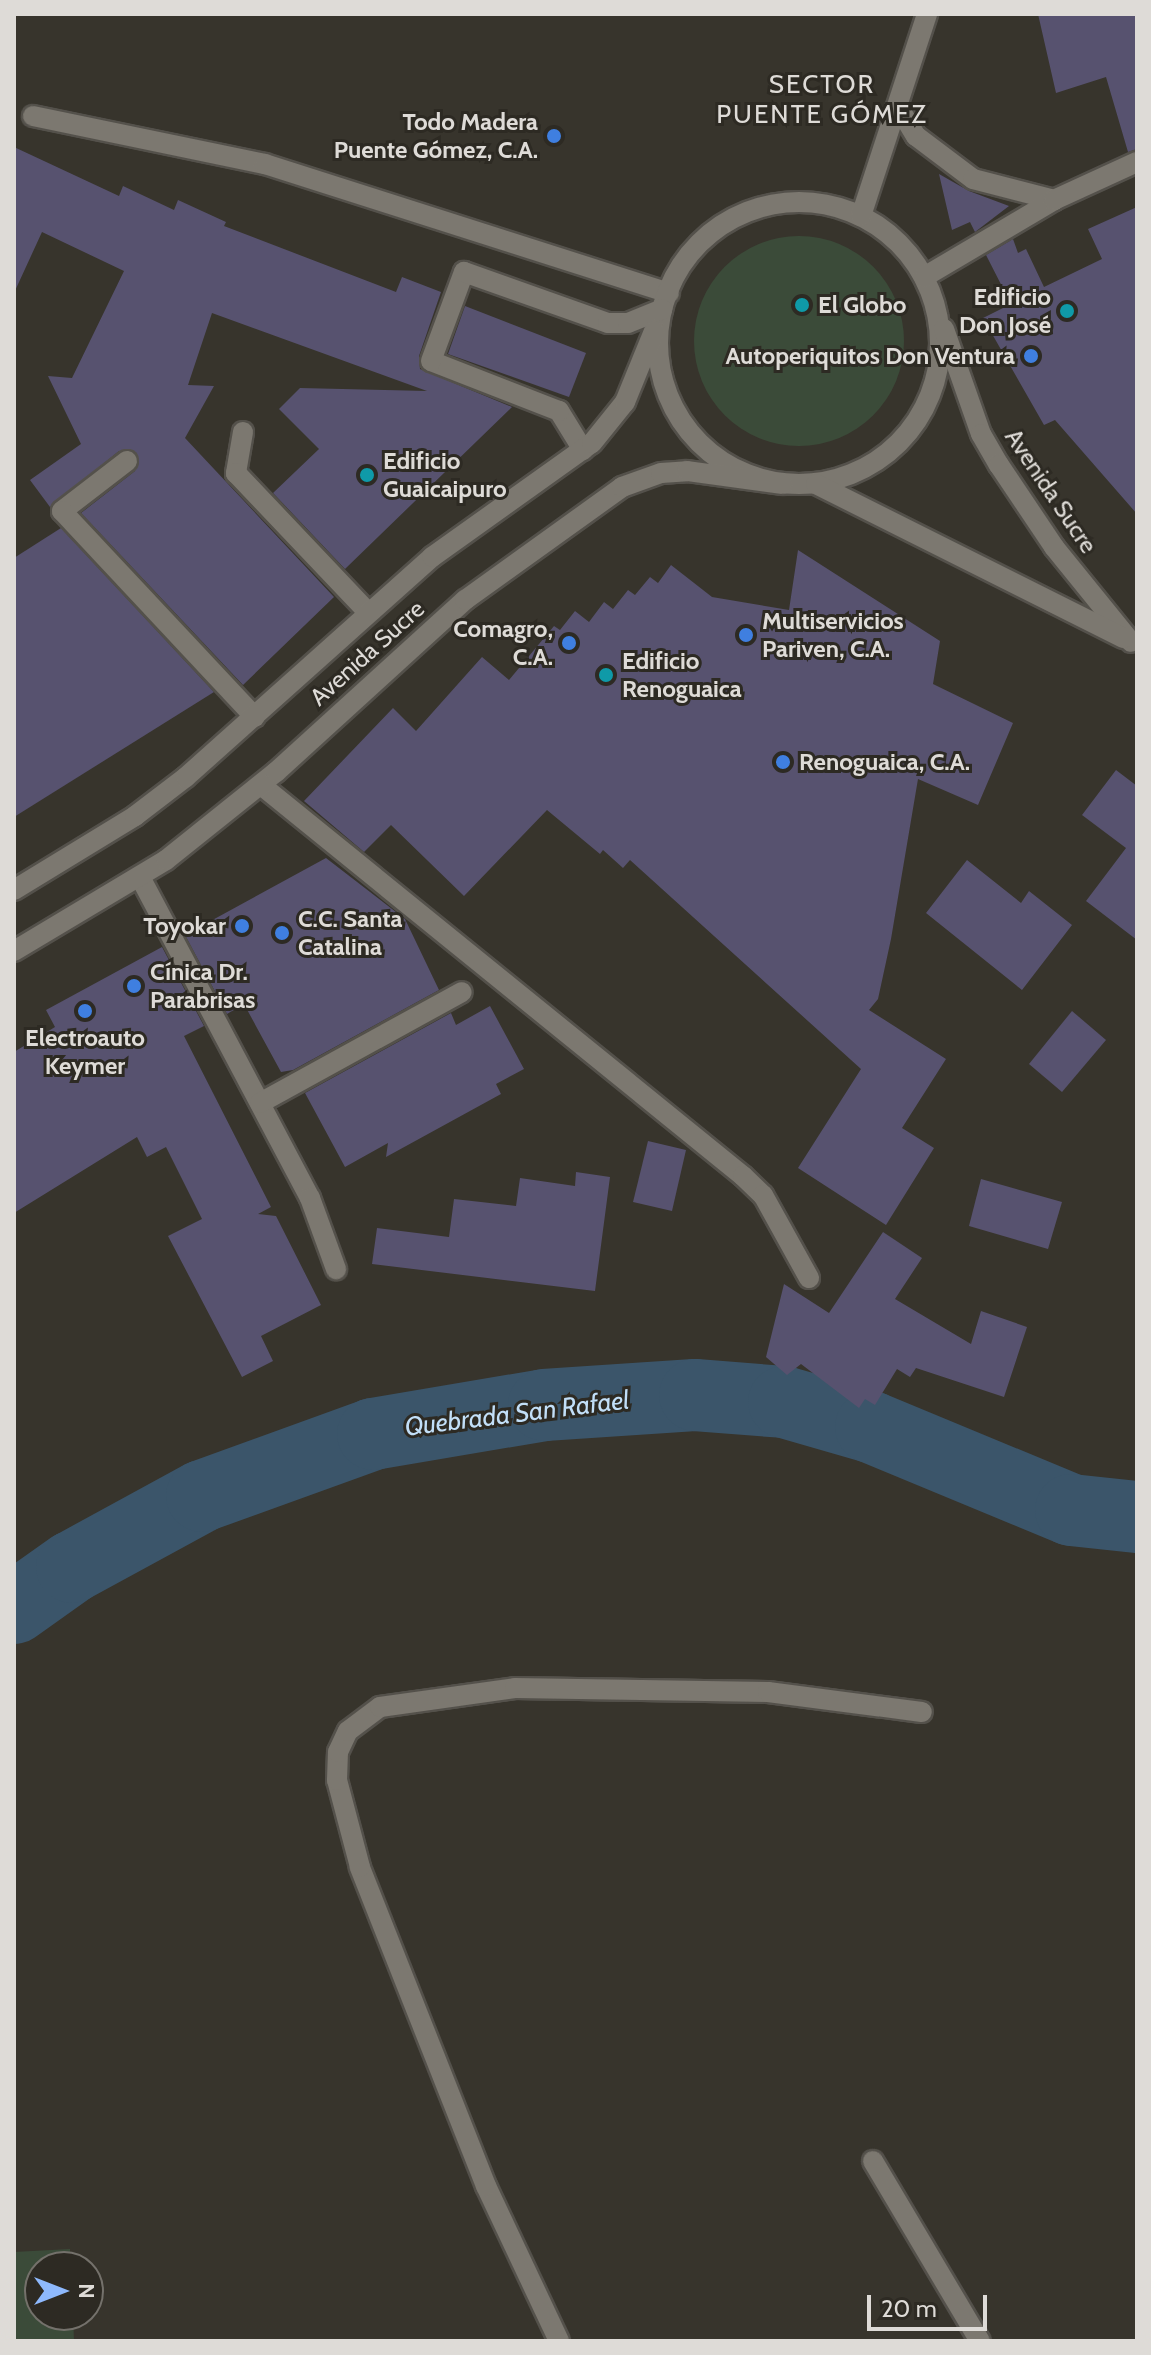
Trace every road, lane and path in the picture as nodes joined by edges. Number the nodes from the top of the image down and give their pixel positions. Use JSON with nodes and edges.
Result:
{"nodes":[{"id":1,"x":927,"y":14,"type":"edge"},
{"id":2,"x":899,"y":108,"type":"junction"},
{"id":3,"x":33,"y":116,"type":"dead end"},
{"id":4,"x":1137,"y":162,"type":"edge"},
{"id":5,"x":1054,"y":200,"type":"junction"},
{"id":6,"x":861,"y":216,"type":"junction"},
{"id":7,"x":924,"y":277,"type":"junction"},
{"id":8,"x":666,"y":301,"type":"junction"},
{"id":9,"x":936,"y":309,"type":"junction"},
{"id":10,"x":243,"y":432,"type":"dead end"},
{"id":11,"x":583,"y":450,"type":"junction"},
{"id":12,"x":127,"y":461,"type":"dead end"},
{"id":13,"x":782,"y":484,"type":"junction"},
{"id":14,"x":816,"y":484,"type":"junction"},
{"id":15,"x":368,"y":612,"type":"junction"},
{"id":16,"x":1134,"y":644,"type":"edge"},
{"id":17,"x":255,"y":717,"type":"junction"},
{"id":18,"x":261,"y":785,"type":"junction"},
{"id":19,"x":140,"y":877,"type":"junction"},
{"id":20,"x":14,"y":890,"type":"edge"},
{"id":21,"x":14,"y":951,"type":"edge"},
{"id":22,"x":462,"y":992,"type":"dead end"},
{"id":23,"x":260,"y":1103,"type":"junction"},
{"id":24,"x":336,"y":1269,"type":"dead end"},
{"id":25,"x":809,"y":1278,"type":"dead end"},
{"id":26,"x":922,"y":1712,"type":"dead end"},
{"id":27,"x":873,"y":2161,"type":"dead end"},
{"id":28,"x":559,"y":2341,"type":"edge"},
{"id":29,"x":980,"y":2341,"type":"edge"}],
"edges":[{"from":1,"to":2,"type":"street"},
{"from":2,"to":5,"type":"street"},
{"from":2,"to":6,"type":"street"},
{"from":3,"to":8,"type":"street"},
{"from":4,"to":5,"type":"street"},
{"from":5,"to":7,"type":"street"},
{"from":6,"to":7,"type":"street"},
{"from":6,"to":8,"type":"street"},
{"from":7,"to":9,"type":"street"},
{"from":8,"to":11,"type":"street","name":"Avenida Sucre"},
{"from":8,"to":11,"type":"street"},
{"from":8,"to":13,"type":"street"},
{"from":9,"to":14,"type":"street"},
{"from":9,"to":16,"type":"street","name":"Avenida Sucre"},
{"from":10,"to":15,"type":"street"},
{"from":11,"to":15,"type":"street","name":"Avenida Sucre"},
{"from":12,"to":17,"type":"street"},
{"from":13,"to":14,"type":"street"},
{"from":13,"to":18,"type":"street","name":"Avenida Sucre"},
{"from":14,"to":16,"type":"street","name":"Avenida Sucre"},
{"from":15,"to":17,"type":"street","name":"Avenida Sucre"},
{"from":17,"to":20,"type":"street","name":"Avenida Sucre"},
{"from":18,"to":19,"type":"street","name":"Avenida Sucre"},
{"from":18,"to":25,"type":"street"},
{"from":19,"to":21,"type":"street","name":"Avenida Sucre"},
{"from":19,"to":23,"type":"street"},
{"from":22,"to":23,"type":"street"},
{"from":23,"to":24,"type":"street"},
{"from":26,"to":28,"type":"street"},
{"from":27,"to":29,"type":"street"}]}
